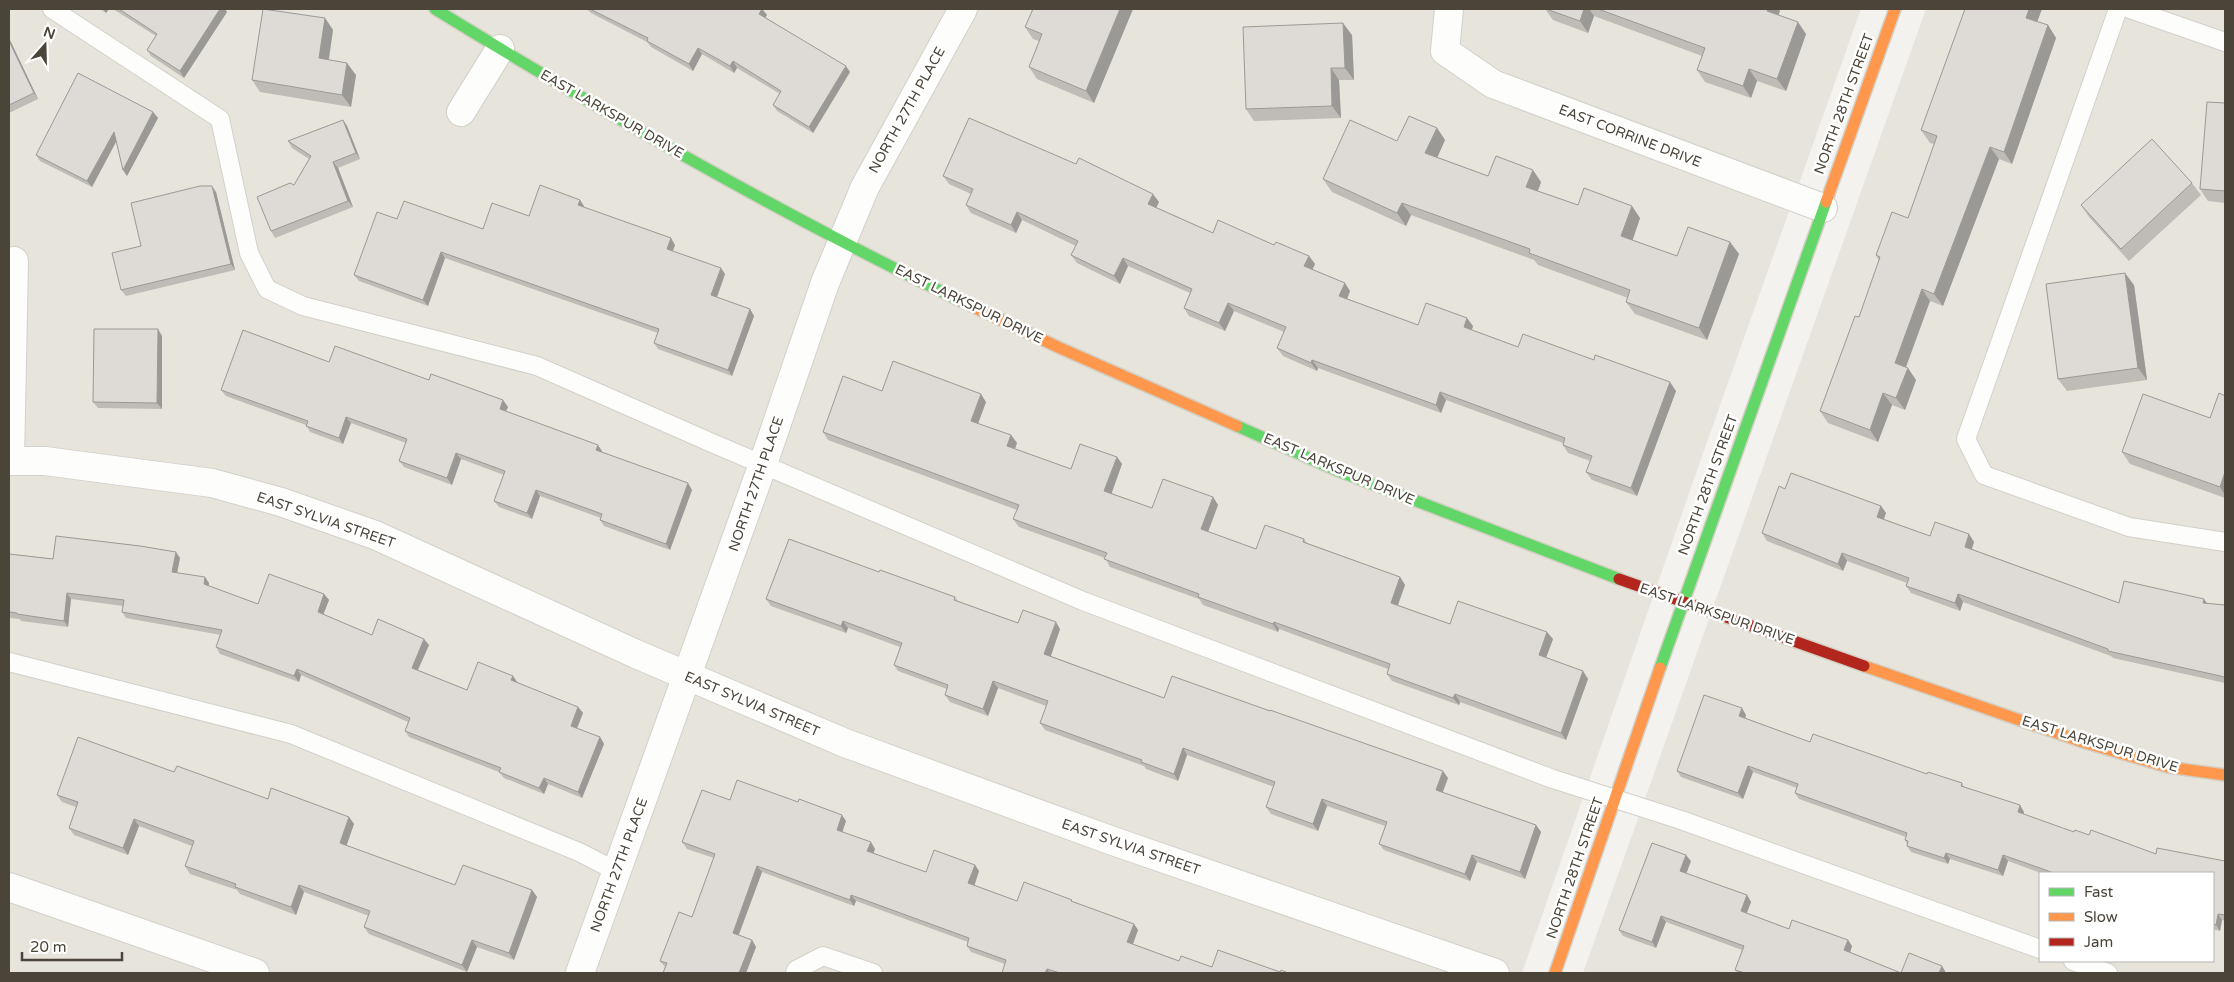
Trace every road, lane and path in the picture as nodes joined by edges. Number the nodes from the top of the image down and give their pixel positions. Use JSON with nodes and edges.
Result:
{"nodes":[{"id":1,"x":52,"y":9,"type":"edge"},
{"id":2,"x":435,"y":9,"type":"edge"},
{"id":3,"x":963,"y":9,"type":"edge"},
{"id":4,"x":1448,"y":9,"type":"edge"},
{"id":5,"x":1895,"y":9,"type":"edge"},
{"id":6,"x":2118,"y":9,"type":"edge"},
{"id":7,"x":2130,"y":9,"type":"edge"},
{"id":8,"x":2225,"y":42,"type":"edge"},
{"id":9,"x":500,"y":49,"type":"junction"},
{"id":10,"x":461,"y":112,"type":"dead end"},
{"id":11,"x":1823,"y":208,"type":"junction"},
{"id":12,"x":842,"y":242,"type":"junction"},
{"id":13,"x":14,"y":261,"type":"dead end"},
{"id":14,"x":9,"y":461,"type":"edge"},
{"id":15,"x":763,"y":464,"type":"junction"},
{"id":16,"x":2225,"y":542,"type":"edge"},
{"id":17,"x":1683,"y":601,"type":"junction"},
{"id":18,"x":9,"y":662,"type":"edge"},
{"id":19,"x":687,"y":677,"type":"junction"},
{"id":20,"x":2225,"y":775,"type":"edge"},
{"id":21,"x":1614,"y":799,"type":"junction"},
{"id":22,"x":616,"y":871,"type":"junction"},
{"id":23,"x":9,"y":887,"type":"edge"},
{"id":24,"x":2039,"y":949,"type":"edge"},
{"id":25,"x":2076,"y":962,"type":"edge"},
{"id":26,"x":252,"y":973,"type":"edge"},
{"id":27,"x":580,"y":973,"type":"edge"},
{"id":28,"x":795,"y":973,"type":"edge"},
{"id":29,"x":873,"y":973,"type":"edge"},
{"id":30,"x":1495,"y":973,"type":"edge"},
{"id":31,"x":1555,"y":973,"type":"edge"},
{"id":32,"x":2108,"y":973,"type":"edge"}],
"edges":[{"from":1,"to":15,"type":"lane"},
{"from":2,"to":9,"type":"street","name":"EAST LARKSPUR DRIVE"},
{"from":3,"to":12,"type":"street","name":"NORTH 27TH PLACE"},
{"from":4,"to":11,"type":"street","name":"EAST CORRINE DRIVE"},
{"from":5,"to":11,"type":"street","name":"NORTH 28TH STREET"},
{"from":6,"to":16,"type":"lane"},
{"from":7,"to":8,"type":"lane"},
{"from":9,"to":10,"type":"street"},
{"from":9,"to":12,"type":"street","name":"EAST LARKSPUR DRIVE"},
{"from":11,"to":17,"type":"street","name":"NORTH 28TH STREET"},
{"from":12,"to":15,"type":"street","name":"NORTH 27TH PLACE"},
{"from":12,"to":17,"type":"street","name":"EAST LARKSPUR DRIVE"},
{"from":13,"to":14,"type":"street"},
{"from":14,"to":19,"type":"street","name":"EAST SYLVIA STREET"},
{"from":15,"to":19,"type":"street","name":"NORTH 27TH PLACE"},
{"from":15,"to":21,"type":"lane"},
{"from":17,"to":20,"type":"street","name":"EAST LARKSPUR DRIVE"},
{"from":17,"to":21,"type":"street","name":"NORTH 28TH STREET"},
{"from":18,"to":22,"type":"lane"},
{"from":19,"to":22,"type":"street","name":"NORTH 27TH PLACE"},
{"from":19,"to":30,"type":"street","name":"EAST SYLVIA STREET"},
{"from":21,"to":24,"type":"lane"},
{"from":21,"to":31,"type":"street","name":"NORTH 28TH STREET"},
{"from":22,"to":27,"type":"street","name":"NORTH 27TH PLACE"},
{"from":23,"to":26,"type":"street"},
{"from":25,"to":32,"type":"lane"},
{"from":28,"to":29,"type":"lane"}]}
